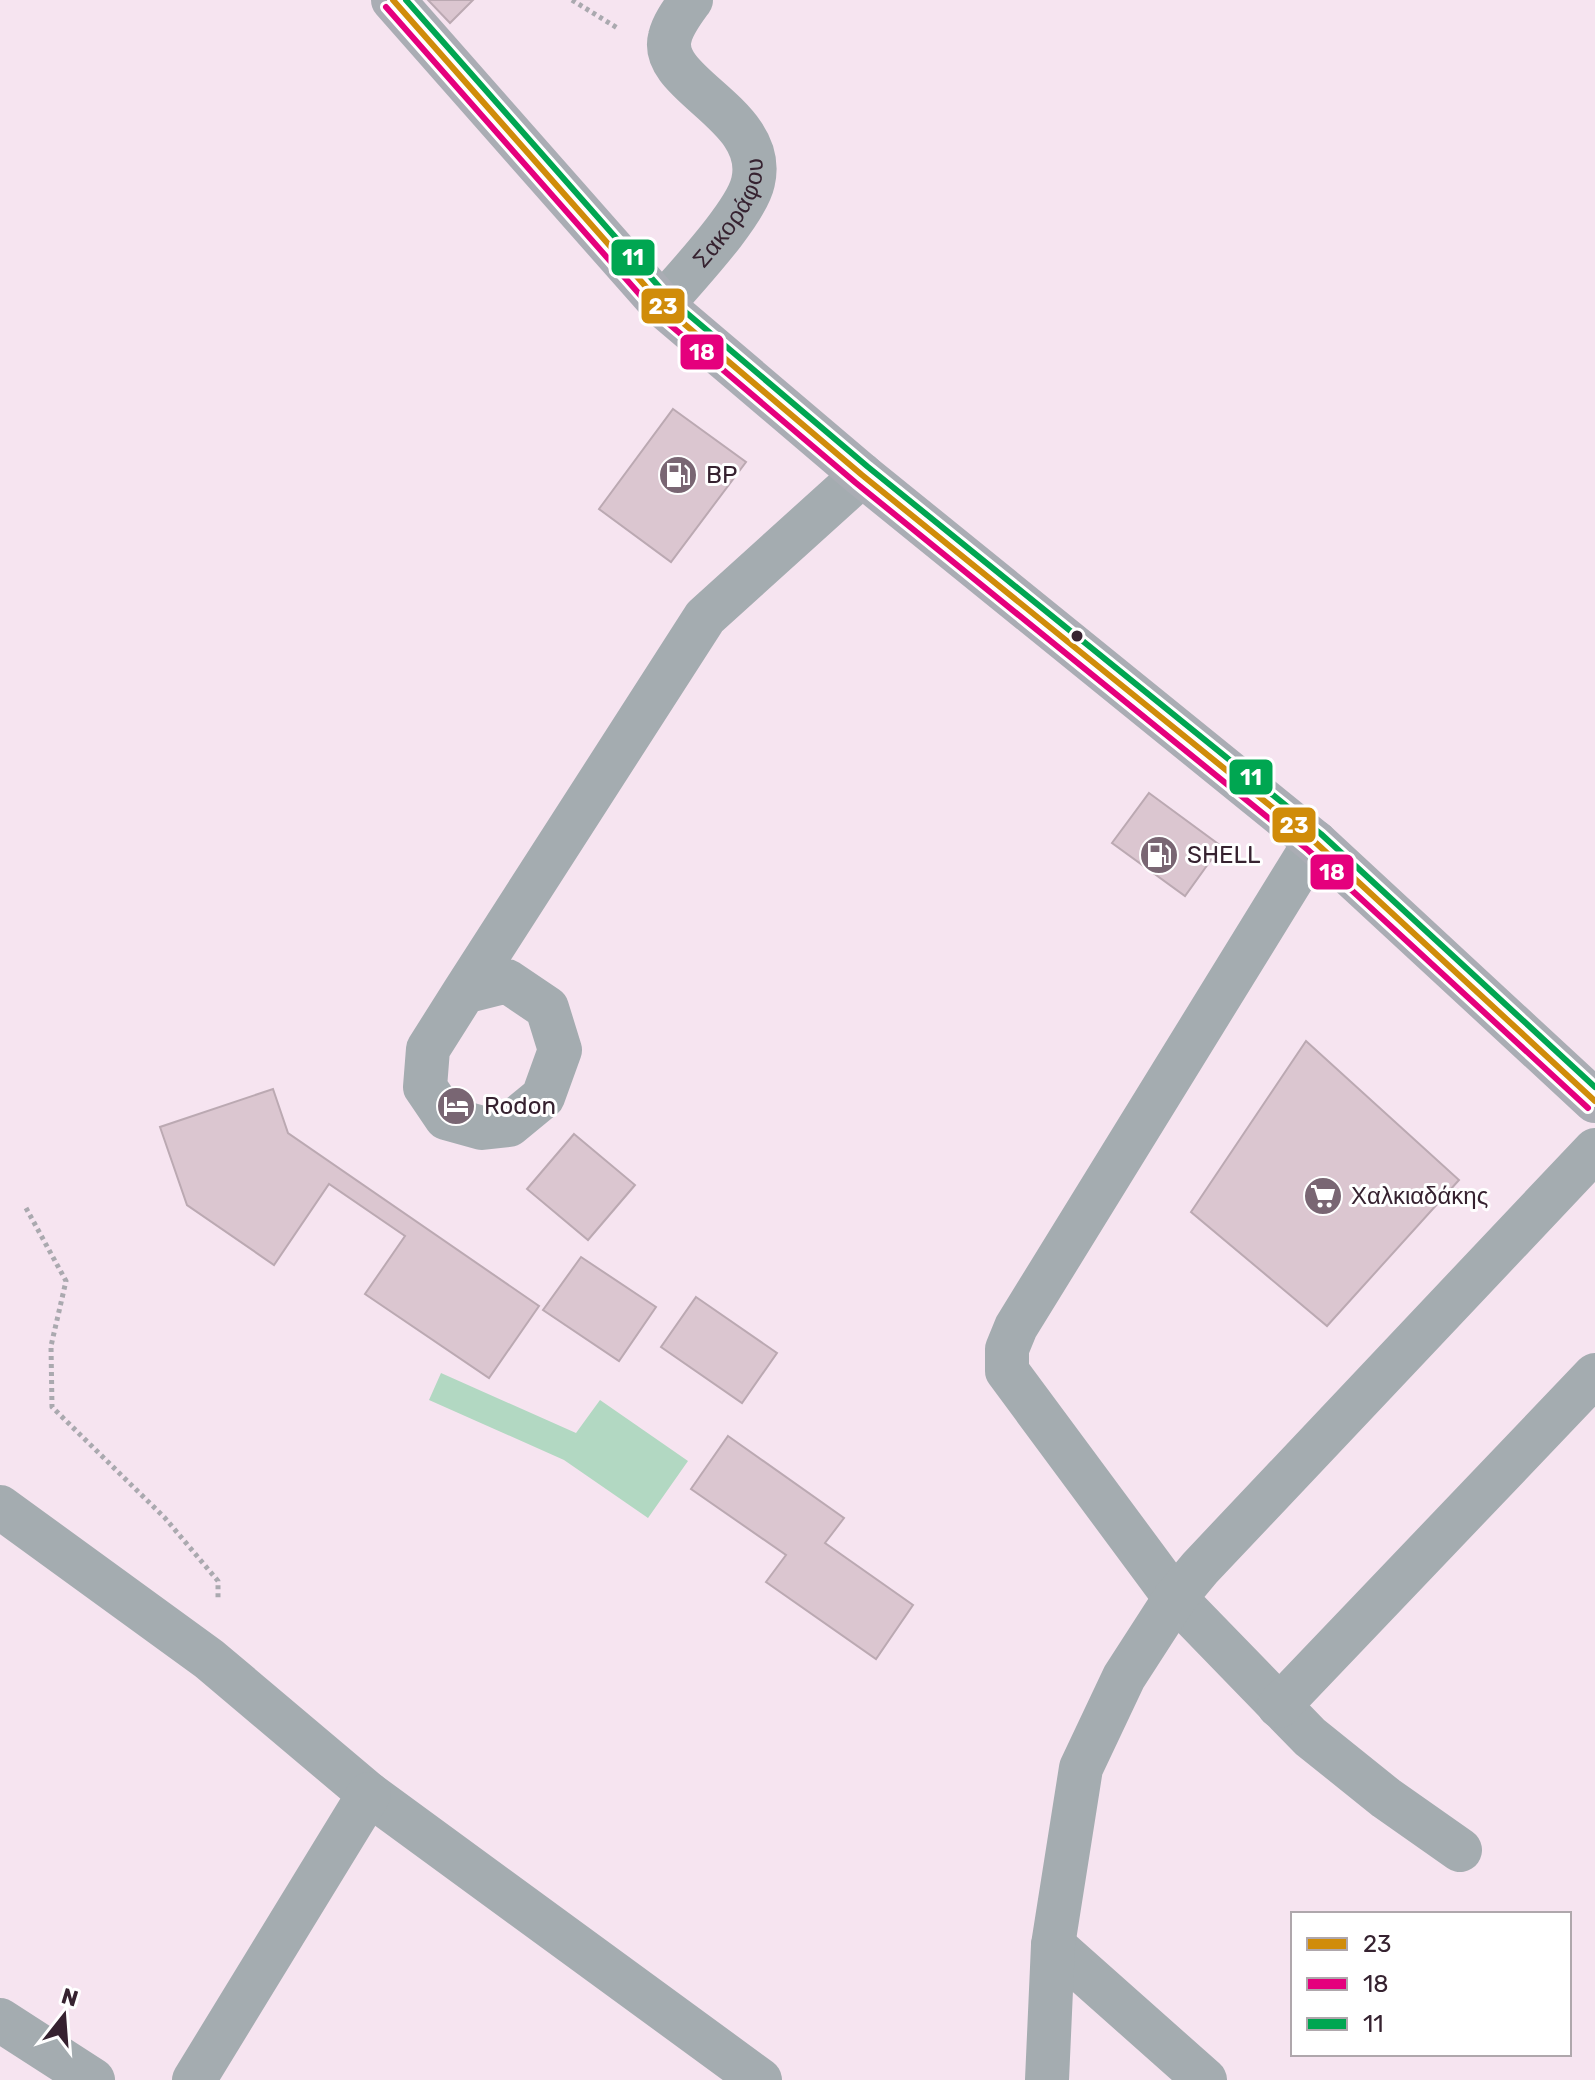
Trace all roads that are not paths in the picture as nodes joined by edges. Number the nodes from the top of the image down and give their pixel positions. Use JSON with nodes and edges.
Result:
{"nodes":[{"id":1,"x":393,"y":0,"type":"edge"},
{"id":2,"x":691,"y":0,"type":"edge"},
{"id":3,"x":662,"y":305,"type":"junction"},
{"id":4,"x":862,"y":475,"type":"junction"},
{"id":5,"x":1315,"y":842,"type":"junction"},
{"id":6,"x":464,"y":992,"type":"dead end"},
{"id":7,"x":1595,"y":1101,"type":"edge"},
{"id":8,"x":1595,"y":1150,"type":"edge"},
{"id":9,"x":1595,"y":1375,"type":"edge"},
{"id":10,"x":0,"y":1507,"type":"edge"},
{"id":11,"x":1175,"y":1598,"type":"junction"},
{"id":12,"x":1279,"y":1706,"type":"junction"},
{"id":13,"x":369,"y":1794,"type":"junction"},
{"id":14,"x":1460,"y":1850,"type":"dead end"},
{"id":15,"x":1053,"y":1945,"type":"junction"},
{"id":16,"x":0,"y":2020,"type":"edge"},
{"id":17,"x":93,"y":2080,"type":"edge"},
{"id":18,"x":194,"y":2080,"type":"edge"},
{"id":19,"x":760,"y":2080,"type":"edge"},
{"id":20,"x":1047,"y":2080,"type":"edge"},
{"id":21,"x":1205,"y":2080,"type":"edge"}],
"edges":[{"from":1,"to":3,"type":"main road"},
{"from":2,"to":3,"type":"street","name":"Σακοράφου"},
{"from":3,"to":4,"type":"main road"},
{"from":4,"to":5,"type":"main road"},
{"from":4,"to":6,"type":"street"},
{"from":5,"to":7,"type":"main road"},
{"from":5,"to":11,"type":"street"},
{"from":8,"to":11,"type":"street"},
{"from":9,"to":12,"type":"street"},
{"from":10,"to":13,"type":"street"},
{"from":11,"to":12,"type":"street"},
{"from":11,"to":15,"type":"street"},
{"from":12,"to":14,"type":"street"},
{"from":13,"to":18,"type":"street"},
{"from":13,"to":19,"type":"street"},
{"from":15,"to":20,"type":"street"},
{"from":15,"to":21,"type":"street"},
{"from":16,"to":17,"type":"street"}]}
